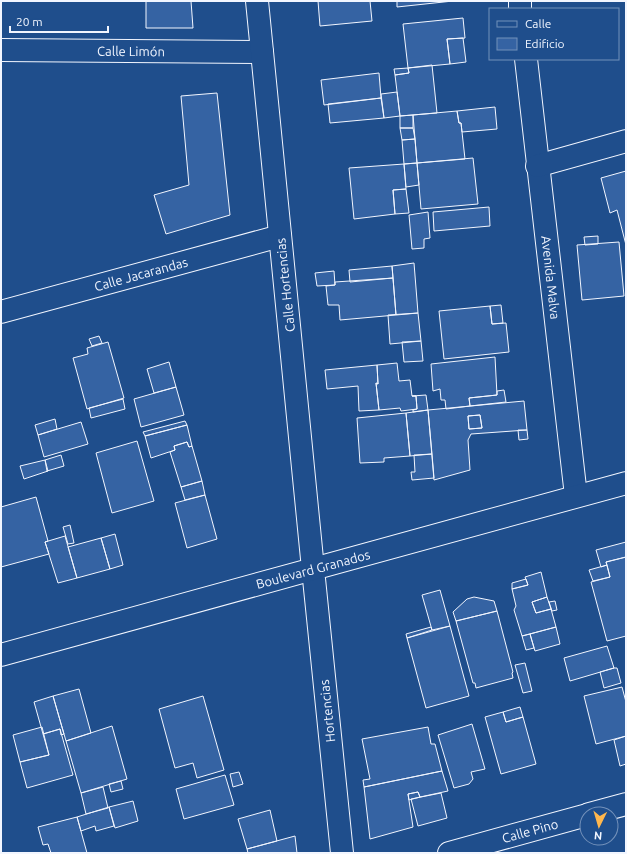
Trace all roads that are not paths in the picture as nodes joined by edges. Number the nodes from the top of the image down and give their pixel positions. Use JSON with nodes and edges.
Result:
{"nodes":[{"id":1,"x":257,"y":1,"type":"edge"},
{"id":2,"x":1,"y":50,"type":"edge"},
{"id":3,"x":262,"y":52,"type":"junction"},
{"id":4,"x":526,"y":60,"type":"edge"},
{"id":5,"x":626,"y":141,"type":"edge"},
{"id":6,"x":537,"y":166,"type":"junction"},
{"id":7,"x":280,"y":236,"type":"junction"},
{"id":8,"x":1,"y":312,"type":"edge"},
{"id":9,"x":626,"y":483,"type":"edge"},
{"id":10,"x":576,"y":496,"type":"junction"},
{"id":11,"x":313,"y":569,"type":"junction"},
{"id":12,"x":1,"y":655,"type":"edge"},
{"id":13,"x":579,"y":817,"type":"edge"},
{"id":14,"x":342,"y":853,"type":"edge"},
{"id":15,"x":449,"y":853,"type":"edge"}],
"edges":[{"from":1,"to":3,"type":"street","name":"Calle Hortencias"},
{"from":2,"to":3,"type":"street","name":"Calle Limón"},
{"from":3,"to":7,"type":"street","name":"Calle Hortencias"},
{"from":4,"to":6,"type":"street","name":"Avenida Malva"},
{"from":5,"to":6,"type":"street"},
{"from":6,"to":10,"type":"street","name":"Avenida Malva"},
{"from":7,"to":8,"type":"street","name":"Calle Jacarandas"},
{"from":7,"to":11,"type":"street","name":"Calle Hortencias"},
{"from":9,"to":10,"type":"street","name":"Boulevard Granados"},
{"from":10,"to":11,"type":"street","name":"Boulevard Granados"},
{"from":11,"to":12,"type":"street","name":"Boulevard Granados"},
{"from":11,"to":14,"type":"street","name":"Hortencias"},
{"from":13,"to":15,"type":"street","name":"Calle Pino"}]}
